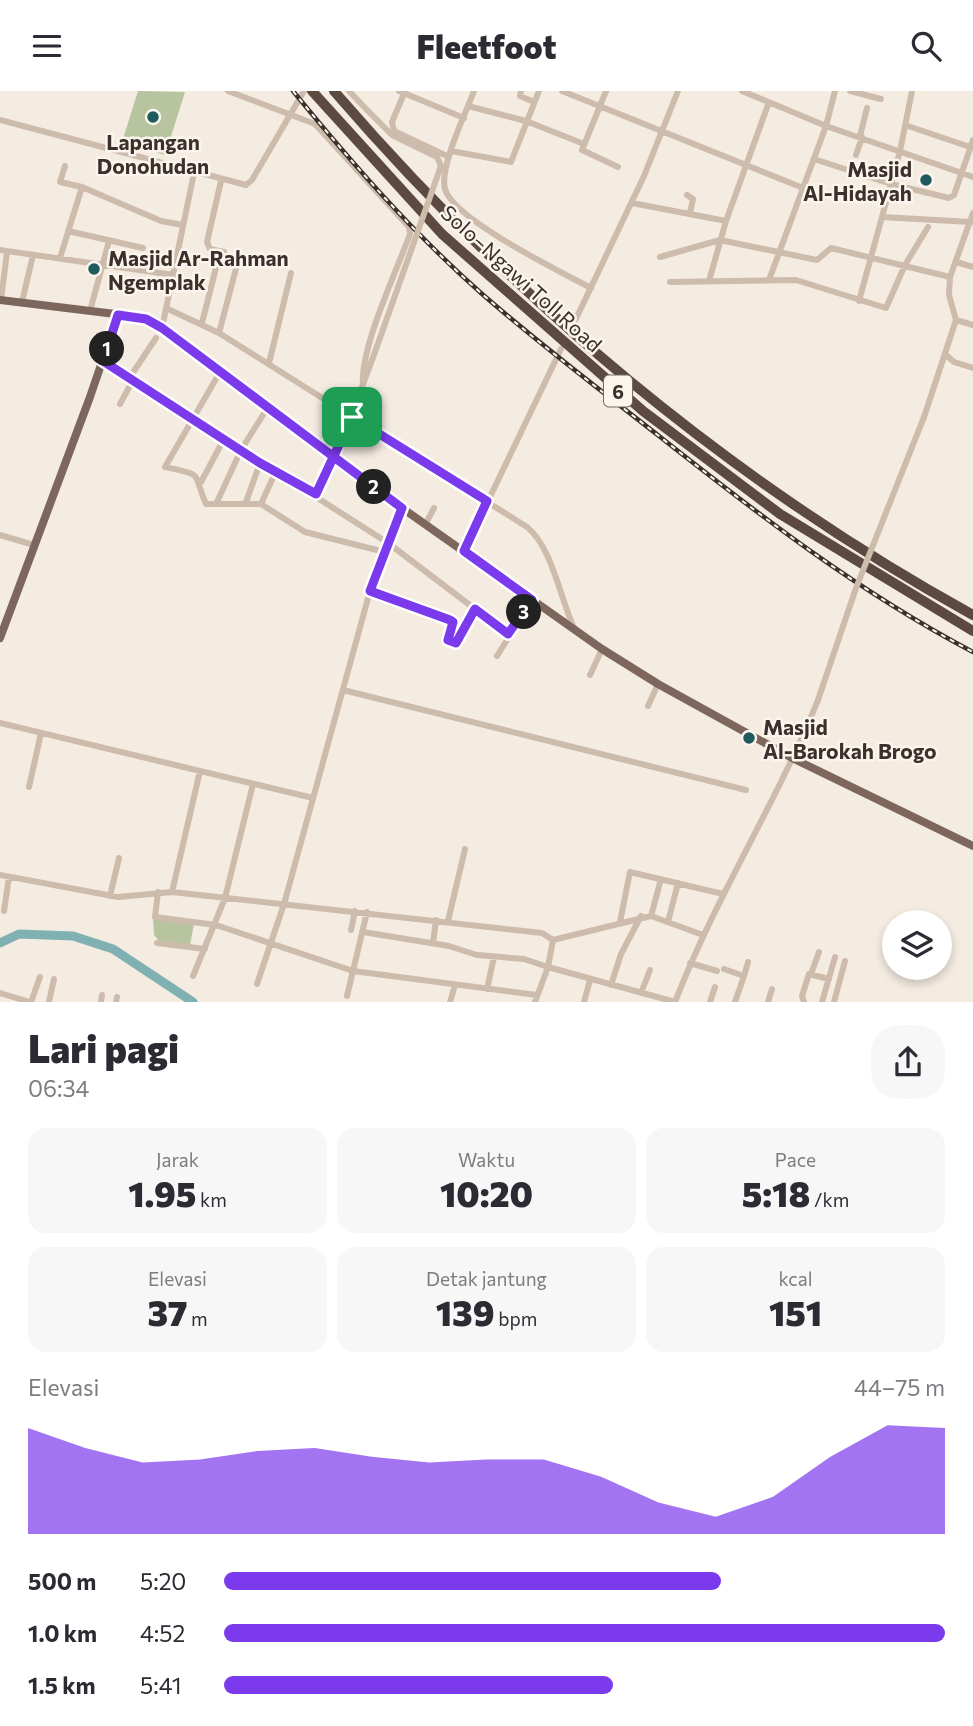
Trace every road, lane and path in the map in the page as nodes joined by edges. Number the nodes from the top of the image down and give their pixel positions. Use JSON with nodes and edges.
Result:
{"nodes":[{"id":1,"x":228,"y":91,"type":"edge"},
{"id":2,"x":304,"y":91,"type":"edge"},
{"id":3,"x":312,"y":91,"type":"edge"},
{"id":4,"x":334,"y":91,"type":"edge"},
{"id":5,"x":349,"y":91,"type":"edge"},
{"id":6,"x":474,"y":91,"type":"edge"},
{"id":7,"x":521,"y":91,"type":"edge"},
{"id":8,"x":538,"y":91,"type":"edge"},
{"id":9,"x":606,"y":91,"type":"edge"},
{"id":10,"x":678,"y":91,"type":"edge"},
{"id":11,"x":742,"y":91,"type":"edge"},
{"id":12,"x":835,"y":91,"type":"edge"},
{"id":13,"x":850,"y":91,"type":"edge"},
{"id":14,"x":912,"y":91,"type":"edge"},
{"id":15,"x":403,"y":92,"type":"edge"},
{"id":16,"x":565,"y":92,"type":"edge"},
{"id":17,"x":754,"y":93,"type":"edge"},
{"id":18,"x":881,"y":99,"type":"dead end"},
{"id":19,"x":534,"y":102,"type":"junction"},
{"id":20,"x":769,"y":102,"type":"junction"},
{"id":21,"x":468,"y":106,"type":"junction"},
{"id":22,"x":599,"y":106,"type":"junction"},
{"id":23,"x":867,"y":108,"type":"dead end"},
{"id":24,"x":291,"y":113,"type":"junction"},
{"id":25,"x":464,"y":118,"type":"junction"},
{"id":26,"x":0,"y":120,"type":"edge"},
{"id":27,"x":526,"y":121,"type":"junction"},
{"id":28,"x":905,"y":125,"type":"junction"},
{"id":29,"x":826,"y":126,"type":"junction"},
{"id":30,"x":662,"y":132,"type":"junction"},
{"id":31,"x":861,"y":137,"type":"junction"},
{"id":32,"x":584,"y":143,"type":"junction"},
{"id":33,"x":971,"y":144,"type":"edge"},
{"id":34,"x":900,"y":151,"type":"junction"},
{"id":35,"x":450,"y":154,"type":"junction"},
{"id":36,"x":856,"y":155,"type":"dead end"},
{"id":37,"x":814,"y":159,"type":"junction"},
{"id":38,"x":746,"y":165,"type":"junction"},
{"id":39,"x":65,"y":166,"type":"dead end"},
{"id":40,"x":618,"y":167,"type":"dead end"},
{"id":41,"x":194,"y":173,"type":"junction"},
{"id":42,"x":960,"y":173,"type":"junction"},
{"id":43,"x":973,"y":177,"type":"edge"},
{"id":44,"x":221,"y":181,"type":"junction"},
{"id":45,"x":891,"y":184,"type":"junction"},
{"id":46,"x":82,"y":187,"type":"junction"},
{"id":47,"x":803,"y":188,"type":"junction"},
{"id":48,"x":687,"y":194,"type":"dead end"},
{"id":49,"x":632,"y":202,"type":"junction"},
{"id":50,"x":690,"y":213,"type":"junction"},
{"id":51,"x":973,"y":213,"type":"edge"},
{"id":52,"x":882,"y":217,"type":"junction"},
{"id":53,"x":726,"y":221,"type":"junction"},
{"id":54,"x":971,"y":222,"type":"edge"},
{"id":55,"x":183,"y":225,"type":"junction"},
{"id":56,"x":928,"y":227,"type":"dead end"},
{"id":57,"x":68,"y":232,"type":"junction"},
{"id":58,"x":969,"y":236,"type":"edge"},
{"id":59,"x":720,"y":240,"type":"junction"},
{"id":60,"x":109,"y":241,"type":"junction"},
{"id":61,"x":143,"y":248,"type":"dead end"},
{"id":62,"x":3,"y":251,"type":"edge"},
{"id":63,"x":779,"y":251,"type":"junction"},
{"id":64,"x":33,"y":255,"type":"junction"},
{"id":65,"x":660,"y":257,"type":"dead end"},
{"id":66,"x":872,"y":257,"type":"junction"},
{"id":67,"x":60,"y":258,"type":"junction"},
{"id":68,"x":238,"y":261,"type":"dead end"},
{"id":69,"x":956,"y":262,"type":"junction"},
{"id":70,"x":102,"y":264,"type":"junction"},
{"id":71,"x":905,"y":265,"type":"junction"},
{"id":72,"x":973,"y":267,"type":"edge"},
{"id":73,"x":291,"y":274,"type":"dead end"},
{"id":74,"x":174,"y":275,"type":"junction"},
{"id":75,"x":950,"y":277,"type":"junction"},
{"id":76,"x":769,"y":280,"type":"junction"},
{"id":77,"x":709,"y":281,"type":"junction"},
{"id":78,"x":670,"y":282,"type":"dead end"},
{"id":79,"x":591,"y":288,"type":"junction"},
{"id":80,"x":0,"y":300,"type":"edge"},
{"id":81,"x":859,"y":300,"type":"junction"},
{"id":82,"x":22,"y":302,"type":"junction"},
{"id":83,"x":168,"y":309,"type":"junction"},
{"id":84,"x":90,"y":311,"type":"junction"},
{"id":85,"x":118,"y":315,"type":"junction"},
{"id":86,"x":956,"y":320,"type":"junction"},
{"id":87,"x":202,"y":323,"type":"junction"},
{"id":88,"x":573,"y":325,"type":"dead end"},
{"id":89,"x":973,"y":325,"type":"edge"},
{"id":90,"x":162,"y":328,"type":"junction"},
{"id":91,"x":219,"y":333,"type":"junction"},
{"id":92,"x":156,"y":338,"type":"dead end"},
{"id":93,"x":561,"y":349,"type":"dead end"},
{"id":94,"x":945,"y":354,"type":"junction"},
{"id":95,"x":103,"y":361,"type":"junction"},
{"id":96,"x":269,"y":363,"type":"junction"},
{"id":97,"x":973,"y":369,"type":"edge"},
{"id":98,"x":220,"y":372,"type":"junction"},
{"id":99,"x":132,"y":378,"type":"junction"},
{"id":100,"x":363,"y":384,"type":"junction"},
{"id":101,"x":120,"y":404,"type":"dead end"},
{"id":102,"x":268,"y":407,"type":"junction"},
{"id":103,"x":352,"y":417,"type":"junction"},
{"id":104,"x":193,"y":418,"type":"junction"},
{"id":105,"x":224,"y":439,"type":"junction"},
{"id":106,"x":241,"y":450,"type":"junction"},
{"id":107,"x":335,"y":459,"type":"junction"},
{"id":108,"x":260,"y":463,"type":"junction"},
{"id":109,"x":276,"y":471,"type":"junction"},
{"id":110,"x":201,"y":482,"type":"junction"},
{"id":111,"x":316,"y":494,"type":"junction"},
{"id":112,"x":487,"y":501,"type":"junction"},
{"id":113,"x":246,"y":502,"type":"junction"},
{"id":114,"x":216,"y":504,"type":"junction"},
{"id":115,"x":261,"y":504,"type":"junction"},
{"id":116,"x":402,"y":508,"type":"junction"},
{"id":117,"x":434,"y":508,"type":"dead end"},
{"id":118,"x":426,"y":523,"type":"junction"},
{"id":119,"x":0,"y":535,"type":"edge"},
{"id":120,"x":388,"y":543,"type":"junction"},
{"id":121,"x":34,"y":545,"type":"junction"},
{"id":122,"x":464,"y":551,"type":"junction"},
{"id":123,"x":385,"y":552,"type":"junction"},
{"id":124,"x":370,"y":591,"type":"junction"},
{"id":125,"x":532,"y":600,"type":"junction"},
{"id":126,"x":475,"y":609,"type":"junction"},
{"id":127,"x":973,"y":615,"type":"edge"},
{"id":128,"x":973,"y":631,"type":"edge"},
{"id":129,"x":575,"y":632,"type":"junction"},
{"id":130,"x":508,"y":634,"type":"junction"},
{"id":131,"x":0,"y":638,"type":"edge"},
{"id":132,"x":602,"y":649,"type":"junction"},
{"id":133,"x":497,"y":656,"type":"dead end"},
{"id":134,"x":590,"y":675,"type":"dead end"},
{"id":135,"x":658,"y":684,"type":"junction"},
{"id":136,"x":343,"y":690,"type":"junction"},
{"id":137,"x":648,"y":706,"type":"dead end"},
{"id":138,"x":0,"y":723,"type":"edge"},
{"id":139,"x":41,"y":733,"type":"junction"},
{"id":140,"x":794,"y":759,"type":"junction"},
{"id":141,"x":200,"y":771,"type":"junction"},
{"id":142,"x":253,"y":784,"type":"junction"},
{"id":143,"x":29,"y":787,"type":"dead end"},
{"id":144,"x":746,"y":790,"type":"dead end"},
{"id":145,"x":313,"y":798,"type":"junction"},
{"id":146,"x":973,"y":846,"type":"edge"},
{"id":147,"x":465,"y":849,"type":"dead end"},
{"id":148,"x":119,"y":858,"type":"dead end"},
{"id":149,"x":0,"y":875,"type":"edge"},
{"id":150,"x":9,"y":877,"type":"junction"},
{"id":151,"x":661,"y":879,"type":"junction"},
{"id":152,"x":678,"y":883,"type":"junction"},
{"id":153,"x":158,"y":892,"type":"junction"},
{"id":154,"x":172,"y":893,"type":"junction"},
{"id":155,"x":723,"y":894,"type":"junction"},
{"id":156,"x":110,"y":896,"type":"junction"},
{"id":157,"x":225,"y":898,"type":"junction"},
{"id":158,"x":284,"y":904,"type":"junction"},
{"id":159,"x":4,"y":911,"type":"dead end"},
{"id":160,"x":355,"y":911,"type":"junction"},
{"id":161,"x":368,"y":912,"type":"junction"},
{"id":162,"x":641,"y":916,"type":"junction"},
{"id":163,"x":651,"y":916,"type":"junction"},
{"id":164,"x":436,"y":920,"type":"junction"},
{"id":165,"x":448,"y":921,"type":"junction"},
{"id":166,"x":620,"y":922,"type":"junction"},
{"id":167,"x":668,"y":922,"type":"junction"},
{"id":168,"x":216,"y":925,"type":"junction"},
{"id":169,"x":351,"y":930,"type":"dead end"},
{"id":170,"x":363,"y":932,"type":"junction"},
{"id":171,"x":703,"y":935,"type":"junction"},
{"id":172,"x":553,"y":940,"type":"junction"},
{"id":173,"x":157,"y":943,"type":"dead end"},
{"id":174,"x":270,"y":943,"type":"junction"},
{"id":175,"x":433,"y":943,"type":"junction"},
{"id":176,"x":205,"y":949,"type":"junction"},
{"id":177,"x":819,"y":952,"type":"dead end"},
{"id":178,"x":494,"y":957,"type":"junction"},
{"id":179,"x":835,"y":957,"type":"dead end"},
{"id":180,"x":845,"y":961,"type":"dead end"},
{"id":181,"x":748,"y":962,"type":"dead end"},
{"id":182,"x":690,"y":963,"type":"junction"},
{"id":183,"x":548,"y":967,"type":"junction"},
{"id":184,"x":650,"y":970,"type":"dead end"},
{"id":185,"x":353,"y":971,"type":"junction"},
{"id":186,"x":811,"y":974,"type":"junction"},
{"id":187,"x":193,"y":976,"type":"dead end"},
{"id":188,"x":744,"y":976,"type":"junction"},
{"id":189,"x":40,"y":977,"type":"dead end"},
{"id":190,"x":54,"y":979,"type":"dead end"},
{"id":191,"x":828,"y":979,"type":"junction"},
{"id":192,"x":590,"y":980,"type":"junction"},
{"id":193,"x":257,"y":984,"type":"dead end"},
{"id":194,"x":455,"y":985,"type":"junction"},
{"id":195,"x":611,"y":985,"type":"junction"},
{"id":196,"x":715,"y":987,"type":"dead end"},
{"id":197,"x":487,"y":989,"type":"junction"},
{"id":198,"x":772,"y":989,"type":"dead end"},
{"id":199,"x":504,"y":991,"type":"junction"},
{"id":200,"x":0,"y":992,"type":"edge"},
{"id":201,"x":641,"y":993,"type":"junction"},
{"id":202,"x":347,"y":996,"type":"dead end"},
{"id":203,"x":536,"y":998,"type":"edge"},
{"id":204,"x":31,"y":1002,"type":"edge"},
{"id":205,"x":49,"y":1002,"type":"edge"},
{"id":206,"x":450,"y":1002,"type":"edge"},
{"id":207,"x":501,"y":1002,"type":"edge"},
{"id":208,"x":584,"y":1002,"type":"edge"},
{"id":209,"x":675,"y":1002,"type":"edge"},
{"id":210,"x":710,"y":1002,"type":"edge"},
{"id":211,"x":735,"y":1002,"type":"edge"},
{"id":212,"x":768,"y":1002,"type":"edge"},
{"id":213,"x":804,"y":1002,"type":"edge"},
{"id":214,"x":822,"y":1002,"type":"edge"},
{"id":215,"x":834,"y":1002,"type":"edge"}],
"edges":[{"from":1,"to":24,"type":"street"},
{"from":2,"to":24,"type":"street"},
{"from":3,"to":128,"type":"highway","name":"Solo–Ngawi Toll Road","number":"6"},
{"from":4,"to":127,"type":"highway","name":"Solo–Ngawi Toll Road","number":"6"},
{"from":5,"to":100,"type":"street","bridge":true},
{"from":6,"to":21,"type":"street"},
{"from":7,"to":19,"type":"street"},
{"from":8,"to":19,"type":"street"},
{"from":9,"to":22,"type":"street"},
{"from":10,"to":30,"type":"street"},
{"from":11,"to":17,"type":"street"},
{"from":12,"to":29,"type":"street"},
{"from":13,"to":18,"type":"street"},
{"from":14,"to":28,"type":"street"},
{"from":15,"to":25,"type":"street"},
{"from":15,"to":35,"type":"street"},
{"from":16,"to":22,"type":"street"},
{"from":17,"to":20,"type":"street"},
{"from":19,"to":27,"type":"street"},
{"from":20,"to":29,"type":"street"},
{"from":20,"to":38,"type":"street"},
{"from":21,"to":25,"type":"street"},
{"from":21,"to":27,"type":"street"},
{"from":22,"to":30,"type":"street"},
{"from":22,"to":32,"type":"street"},
{"from":23,"to":31,"type":"street"},
{"from":24,"to":44,"type":"street"},
{"from":24,"to":100,"type":"street"},
{"from":25,"to":35,"type":"street"},
{"from":26,"to":41,"type":"street"},
{"from":27,"to":32,"type":"street"},
{"from":27,"to":35,"type":"street"},
{"from":28,"to":33,"type":"street"},
{"from":28,"to":34,"type":"street"},
{"from":29,"to":31,"type":"street"},
{"from":29,"to":37,"type":"street"},
{"from":30,"to":38,"type":"street"},
{"from":30,"to":49,"type":"street"},
{"from":31,"to":34,"type":"street"},
{"from":31,"to":36,"type":"street"},
{"from":32,"to":40,"type":"street"},
{"from":33,"to":42,"type":"street"},
{"from":34,"to":42,"type":"street"},
{"from":34,"to":45,"type":"street"},
{"from":35,"to":79,"type":"street"},
{"from":37,"to":45,"type":"street"},
{"from":37,"to":47,"type":"street"},
{"from":38,"to":47,"type":"street"},
{"from":38,"to":53,"type":"street"},
{"from":39,"to":46,"type":"street"},
{"from":41,"to":44,"type":"street"},
{"from":41,"to":55,"type":"street"},
{"from":42,"to":43,"type":"street"},
{"from":42,"to":45,"type":"street"},
{"from":44,"to":87,"type":"street"},
{"from":45,"to":52,"type":"street"},
{"from":46,"to":55,"type":"street"},
{"from":46,"to":57,"type":"street"},
{"from":47,"to":63,"type":"street"},
{"from":48,"to":50,"type":"street"},
{"from":49,"to":50,"type":"street"},
{"from":49,"to":79,"type":"street"},
{"from":50,"to":53,"type":"street"},
{"from":51,"to":54,"type":"street"},
{"from":52,"to":54,"type":"street"},
{"from":52,"to":66,"type":"street"},
{"from":53,"to":59,"type":"street"},
{"from":54,"to":58,"type":"street"},
{"from":55,"to":74,"type":"street"},
{"from":56,"to":71,"type":"street"},
{"from":57,"to":60,"type":"street"},
{"from":57,"to":67,"type":"street"},
{"from":58,"to":69,"type":"street"},
{"from":59,"to":63,"type":"street"},
{"from":59,"to":65,"type":"street"},
{"from":59,"to":77,"type":"street"},
{"from":60,"to":61,"type":"street"},
{"from":60,"to":70,"type":"street"},
{"from":62,"to":64,"type":"street"},
{"from":62,"to":80,"type":"street"},
{"from":63,"to":66,"type":"street"},
{"from":63,"to":76,"type":"street"},
{"from":64,"to":67,"type":"street"},
{"from":64,"to":82,"type":"street"},
{"from":66,"to":71,"type":"street"},
{"from":66,"to":81,"type":"street"},
{"from":67,"to":70,"type":"street"},
{"from":68,"to":91,"type":"street"},
{"from":69,"to":72,"type":"street"},
{"from":69,"to":75,"type":"street"},
{"from":70,"to":74,"type":"street"},
{"from":70,"to":84,"type":"street"},
{"from":71,"to":75,"type":"street"},
{"from":71,"to":81,"type":"street"},
{"from":73,"to":96,"type":"street"},
{"from":74,"to":83,"type":"street"},
{"from":75,"to":86,"type":"street"},
{"from":76,"to":77,"type":"street"},
{"from":76,"to":81,"type":"street"},
{"from":77,"to":78,"type":"street"},
{"from":79,"to":88,"type":"street"},
{"from":80,"to":82,"type":"main road"},
{"from":82,"to":84,"type":"main road"},
{"from":83,"to":87,"type":"street"},
{"from":83,"to":90,"type":"street"},
{"from":84,"to":85,"type":"main road"},
{"from":85,"to":90,"type":"main road"},
{"from":85,"to":95,"type":"main road"},
{"from":86,"to":89,"type":"street"},
{"from":86,"to":94,"type":"street"},
{"from":87,"to":91,"type":"street"},
{"from":90,"to":98,"type":"main road"},
{"from":91,"to":96,"type":"street"},
{"from":92,"to":99,"type":"street"},
{"from":93,"to":112,"type":"street"},
{"from":94,"to":97,"type":"street"},
{"from":94,"to":140,"type":"street","bridge":true},
{"from":95,"to":99,"type":"street"},
{"from":95,"to":121,"type":"main road"},
{"from":96,"to":103,"type":"street"},
{"from":98,"to":102,"type":"main road"},
{"from":98,"to":104,"type":"street"},
{"from":99,"to":101,"type":"street"},
{"from":99,"to":104,"type":"street"},
{"from":100,"to":103,"type":"street"},
{"from":102,"to":106,"type":"street"},
{"from":102,"to":107,"type":"main road"},
{"from":103,"to":107,"type":"street"},
{"from":103,"to":112,"type":"street"},
{"from":104,"to":105,"type":"street"},
{"from":104,"to":110,"type":"street"},
{"from":105,"to":106,"type":"street"},
{"from":105,"to":110,"type":"street"},
{"from":106,"to":108,"type":"street"},
{"from":106,"to":114,"type":"street"},
{"from":107,"to":111,"type":"street"},
{"from":107,"to":116,"type":"main road"},
{"from":108,"to":109,"type":"street"},
{"from":108,"to":113,"type":"street"},
{"from":109,"to":111,"type":"street"},
{"from":109,"to":115,"type":"street"},
{"from":110,"to":114,"type":"street"},
{"from":111,"to":120,"type":"street"},
{"from":112,"to":122,"type":"street"},
{"from":112,"to":129,"type":"street"},
{"from":113,"to":114,"type":"street"},
{"from":113,"to":115,"type":"street"},
{"from":115,"to":123,"type":"street"},
{"from":116,"to":118,"type":"main road"},
{"from":116,"to":120,"type":"street"},
{"from":117,"to":118,"type":"street"},
{"from":118,"to":122,"type":"main road"},
{"from":119,"to":121,"type":"street"},
{"from":120,"to":123,"type":"street"},
{"from":120,"to":126,"type":"street"},
{"from":121,"to":131,"type":"main road"},
{"from":122,"to":125,"type":"main road"},
{"from":123,"to":124,"type":"street"},
{"from":124,"to":126,"type":"street"},
{"from":124,"to":136,"type":"street"},
{"from":125,"to":129,"type":"main road"},
{"from":125,"to":130,"type":"street"},
{"from":126,"to":130,"type":"street"},
{"from":129,"to":132,"type":"main road"},
{"from":130,"to":133,"type":"street"},
{"from":132,"to":134,"type":"street"},
{"from":132,"to":135,"type":"main road"},
{"from":135,"to":137,"type":"street"},
{"from":135,"to":140,"type":"main road"},
{"from":136,"to":144,"type":"street"},
{"from":136,"to":145,"type":"street"},
{"from":138,"to":139,"type":"street"},
{"from":139,"to":141,"type":"street"},
{"from":139,"to":143,"type":"street"},
{"from":140,"to":146,"type":"main road"},
{"from":140,"to":155,"type":"street"},
{"from":141,"to":142,"type":"street"},
{"from":141,"to":154,"type":"street"},
{"from":142,"to":145,"type":"street"},
{"from":142,"to":157,"type":"street"},
{"from":145,"to":158,"type":"street"},
{"from":147,"to":165,"type":"street"},
{"from":148,"to":156,"type":"street"},
{"from":149,"to":150,"type":"street"},
{"from":150,"to":156,"type":"street"},
{"from":150,"to":159,"type":"street"},
{"from":151,"to":152,"type":"street"},
{"from":151,"to":163,"type":"street"},
{"from":151,"to":166,"type":"street"},
{"from":152,"to":155,"type":"street"},
{"from":152,"to":167,"type":"street"},
{"from":153,"to":154,"type":"street"},
{"from":153,"to":156,"type":"street"},
{"from":153,"to":168,"type":"street"},
{"from":154,"to":157,"type":"street"},
{"from":155,"to":171,"type":"street"},
{"from":157,"to":158,"type":"street"},
{"from":157,"to":168,"type":"street"},
{"from":158,"to":160,"type":"street"},
{"from":158,"to":174,"type":"street"},
{"from":160,"to":161,"type":"street"},
{"from":160,"to":169,"type":"street"},
{"from":161,"to":164,"type":"street"},
{"from":161,"to":170,"type":"street"},
{"from":162,"to":163,"type":"street"},
{"from":162,"to":166,"type":"street"},
{"from":162,"to":195,"type":"street"},
{"from":163,"to":167,"type":"street"},
{"from":164,"to":165,"type":"street"},
{"from":164,"to":175,"type":"street"},
{"from":165,"to":172,"type":"street"},
{"from":166,"to":172,"type":"street"},
{"from":167,"to":171,"type":"street"},
{"from":168,"to":174,"type":"street"},
{"from":168,"to":176,"type":"street"},
{"from":170,"to":175,"type":"street"},
{"from":170,"to":185,"type":"street"},
{"from":171,"to":182,"type":"street"},
{"from":172,"to":183,"type":"street"},
{"from":173,"to":176,"type":"street"},
{"from":174,"to":185,"type":"street"},
{"from":174,"to":193,"type":"street"},
{"from":175,"to":178,"type":"street"},
{"from":176,"to":187,"type":"street"},
{"from":177,"to":186,"type":"street"},
{"from":178,"to":183,"type":"street"},
{"from":178,"to":197,"type":"street"},
{"from":179,"to":191,"type":"street"},
{"from":180,"to":215,"type":"street"},
{"from":181,"to":188,"type":"street"},
{"from":182,"to":188,"type":"street"},
{"from":182,"to":209,"type":"street"},
{"from":183,"to":192,"type":"street"},
{"from":183,"to":203,"type":"street"},
{"from":184,"to":201,"type":"street"},
{"from":185,"to":194,"type":"street"},
{"from":185,"to":202,"type":"street"},
{"from":186,"to":191,"type":"street"},
{"from":186,"to":213,"type":"street"},
{"from":188,"to":211,"type":"street"},
{"from":189,"to":204,"type":"street"},
{"from":190,"to":205,"type":"street"},
{"from":191,"to":214,"type":"street"},
{"from":192,"to":195,"type":"street"},
{"from":192,"to":208,"type":"street"},
{"from":194,"to":197,"type":"street"},
{"from":194,"to":206,"type":"street"},
{"from":195,"to":201,"type":"street"},
{"from":196,"to":210,"type":"street"},
{"from":197,"to":199,"type":"street"},
{"from":198,"to":212,"type":"street"},
{"from":199,"to":203,"type":"street"},
{"from":199,"to":207,"type":"street"},
{"from":200,"to":204,"type":"street"},
{"from":201,"to":209,"type":"street"}]}
